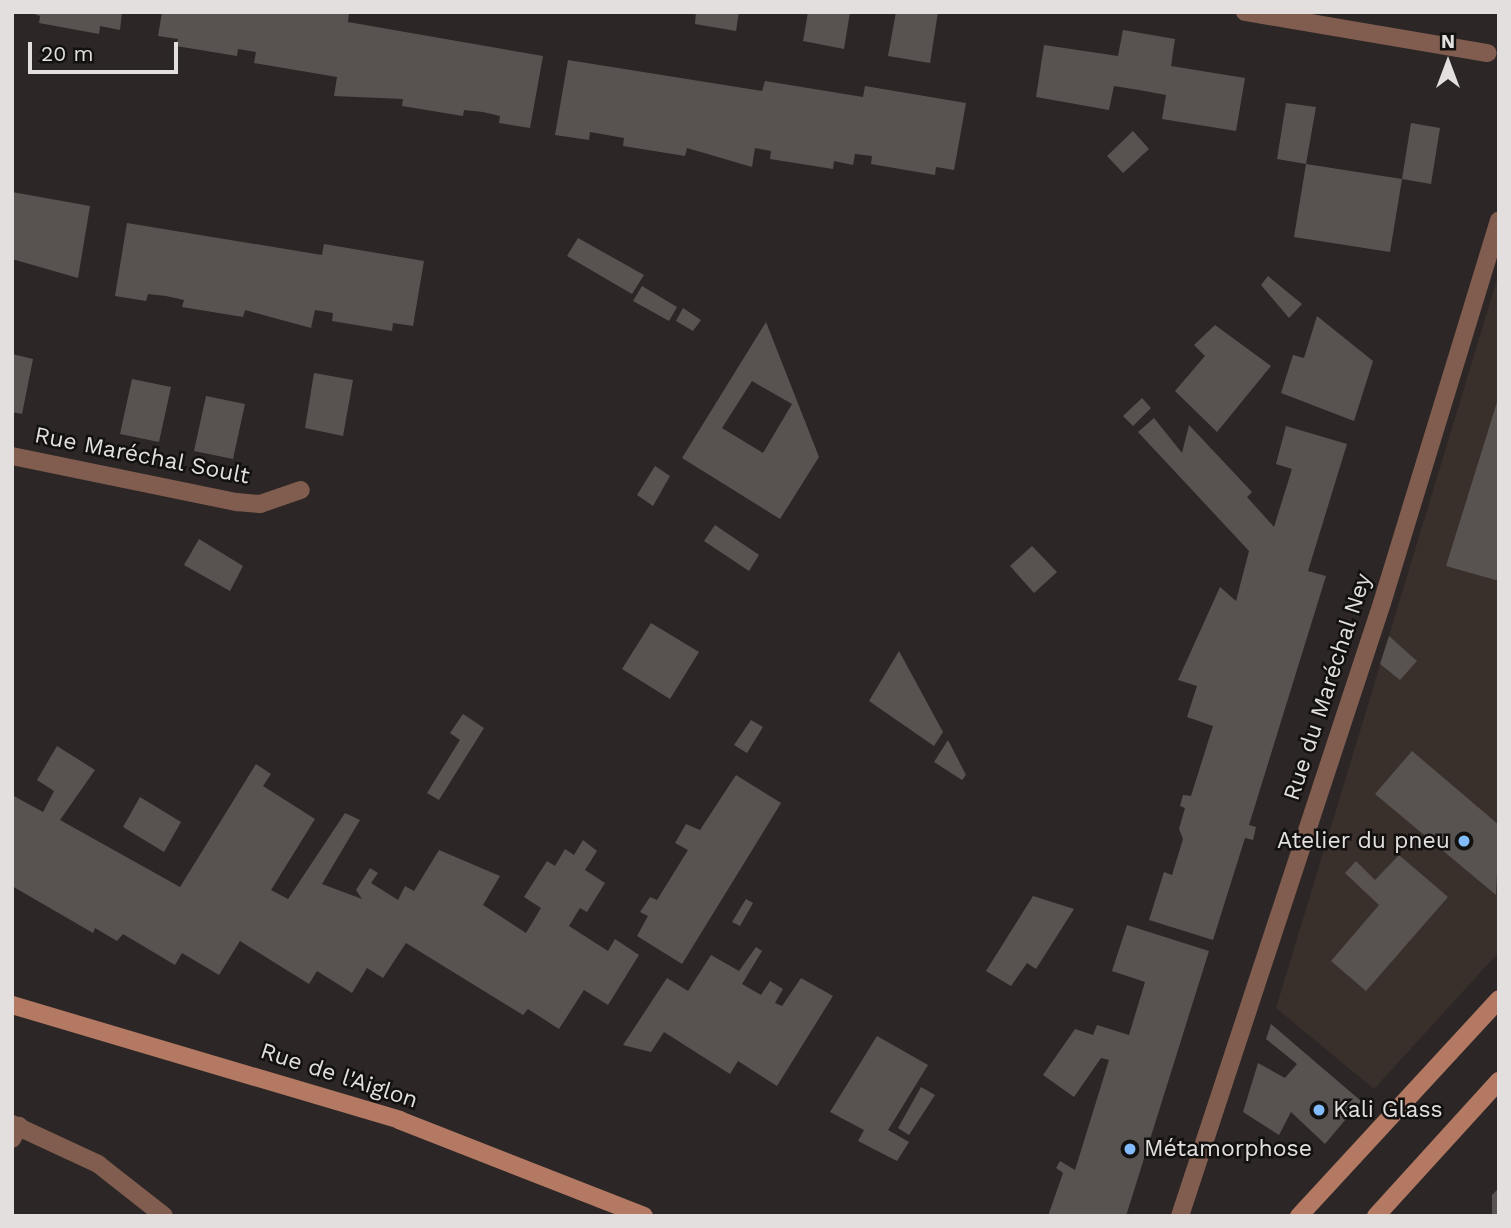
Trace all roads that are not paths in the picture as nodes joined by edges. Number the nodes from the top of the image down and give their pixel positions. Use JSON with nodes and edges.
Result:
{"nodes":[{"id":1,"x":1245,"y":12,"type":"edge"},
{"id":2,"x":1489,"y":53,"type":"dead end"},
{"id":3,"x":1499,"y":220,"type":"edge"},
{"id":4,"x":12,"y":456,"type":"edge"},
{"id":5,"x":301,"y":490,"type":"dead end"},
{"id":6,"x":1499,"y":999,"type":"edge"},
{"id":7,"x":12,"y":1005,"type":"edge"},
{"id":8,"x":1499,"y":1081,"type":"edge"},
{"id":9,"x":14,"y":1130,"type":"edge"},
{"id":10,"x":1183,"y":1213,"type":"edge"},
{"id":11,"x":164,"y":1216,"type":"edge"},
{"id":12,"x":644,"y":1216,"type":"edge"},
{"id":13,"x":1299,"y":1216,"type":"edge"},
{"id":14,"x":1376,"y":1216,"type":"edge"}],
"edges":[{"from":1,"to":2,"type":"street"},
{"from":3,"to":10,"type":"street","name":"Rue du Maréchal Ney"},
{"from":4,"to":5,"type":"street","name":"Rue Maréchal Soult"},
{"from":6,"to":13,"type":"main road"},
{"from":7,"to":12,"type":"main road","name":"Rue de l'Aiglon"},
{"from":8,"to":14,"type":"main road"},
{"from":9,"to":11,"type":"street"}]}
